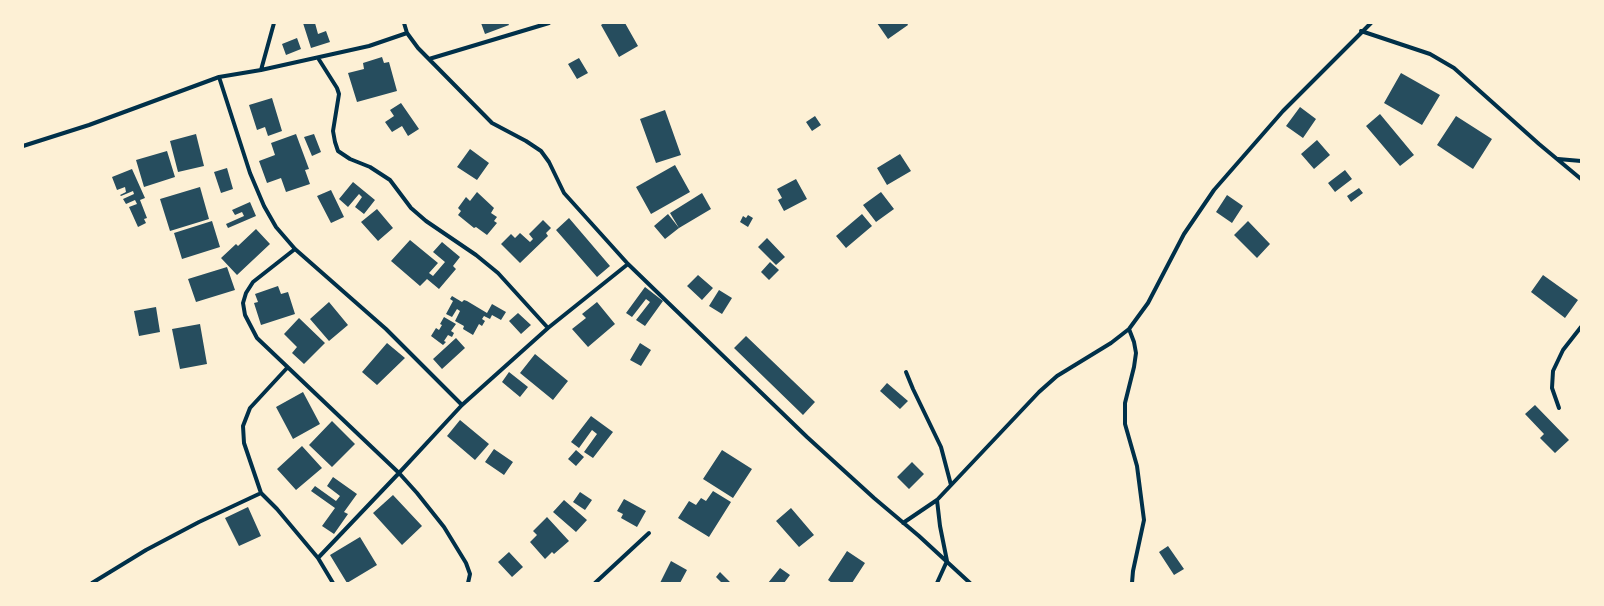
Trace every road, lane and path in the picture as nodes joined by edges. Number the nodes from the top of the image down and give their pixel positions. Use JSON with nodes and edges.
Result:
{"nodes":[{"id":1,"x":274,"y":23,"type":"edge"},
{"id":2,"x":404,"y":23,"type":"edge"},
{"id":3,"x":549,"y":23,"type":"edge"},
{"id":4,"x":1371,"y":23,"type":"edge"},
{"id":5,"x":1361,"y":32,"type":"junction"},
{"id":6,"x":407,"y":33,"type":"junction"},
{"id":7,"x":318,"y":58,"type":"junction"},
{"id":8,"x":429,"y":59,"type":"junction"},
{"id":9,"x":261,"y":70,"type":"junction"},
{"id":10,"x":219,"y":77,"type":"junction"},
{"id":11,"x":23,"y":146,"type":"edge"},
{"id":12,"x":1557,"y":159,"type":"junction"},
{"id":13,"x":1581,"y":161,"type":"edge"},
{"id":14,"x":1581,"y":179,"type":"edge"},
{"id":15,"x":295,"y":249,"type":"junction"},
{"id":16,"x":628,"y":264,"type":"junction"},
{"id":17,"x":1581,"y":327,"type":"edge"},
{"id":18,"x":548,"y":328,"type":"junction"},
{"id":19,"x":1129,"y":329,"type":"junction"},
{"id":20,"x":287,"y":368,"type":"junction"},
{"id":21,"x":906,"y":372,"type":"dead end"},
{"id":22,"x":462,"y":405,"type":"junction"},
{"id":23,"x":1559,"y":408,"type":"dead end"},
{"id":24,"x":399,"y":474,"type":"junction"},
{"id":25,"x":951,"y":485,"type":"junction"},
{"id":26,"x":261,"y":493,"type":"junction"},
{"id":27,"x":937,"y":500,"type":"junction"},
{"id":28,"x":903,"y":523,"type":"junction"},
{"id":29,"x":650,"y":533,"type":"dead end"},
{"id":30,"x":318,"y":558,"type":"junction"},
{"id":31,"x":947,"y":561,"type":"junction"},
{"id":32,"x":92,"y":583,"type":"edge"},
{"id":33,"x":333,"y":583,"type":"edge"},
{"id":34,"x":468,"y":583,"type":"edge"},
{"id":35,"x":595,"y":583,"type":"edge"},
{"id":36,"x":937,"y":583,"type":"edge"},
{"id":37,"x":970,"y":583,"type":"edge"},
{"id":38,"x":1132,"y":583,"type":"edge"}],
"edges":[{"from":1,"to":9,"type":"street"},
{"from":2,"to":6,"type":"street"},
{"from":3,"to":8,"type":"street"},
{"from":4,"to":5,"type":"street"},
{"from":5,"to":12,"type":"street"},
{"from":5,"to":19,"type":"street"},
{"from":6,"to":7,"type":"street"},
{"from":6,"to":8,"type":"street"},
{"from":7,"to":9,"type":"street"},
{"from":7,"to":18,"type":"street"},
{"from":8,"to":16,"type":"street"},
{"from":9,"to":10,"type":"street"},
{"from":10,"to":11,"type":"street"},
{"from":10,"to":15,"type":"street"},
{"from":12,"to":13,"type":"street"},
{"from":12,"to":14,"type":"street"},
{"from":15,"to":20,"type":"street"},
{"from":15,"to":22,"type":"street"},
{"from":16,"to":18,"type":"street"},
{"from":16,"to":28,"type":"street"},
{"from":17,"to":23,"type":"street"},
{"from":18,"to":22,"type":"street"},
{"from":19,"to":25,"type":"street"},
{"from":19,"to":38,"type":"street"},
{"from":20,"to":24,"type":"street"},
{"from":20,"to":26,"type":"street"},
{"from":21,"to":25,"type":"street"},
{"from":22,"to":24,"type":"street"},
{"from":24,"to":30,"type":"street"},
{"from":24,"to":34,"type":"street"},
{"from":25,"to":27,"type":"street"},
{"from":26,"to":30,"type":"street"},
{"from":26,"to":32,"type":"street"},
{"from":27,"to":28,"type":"street"},
{"from":27,"to":31,"type":"street"},
{"from":28,"to":31,"type":"street"},
{"from":29,"to":35,"type":"street"},
{"from":30,"to":33,"type":"street"},
{"from":31,"to":36,"type":"street"},
{"from":31,"to":37,"type":"street"}]}
